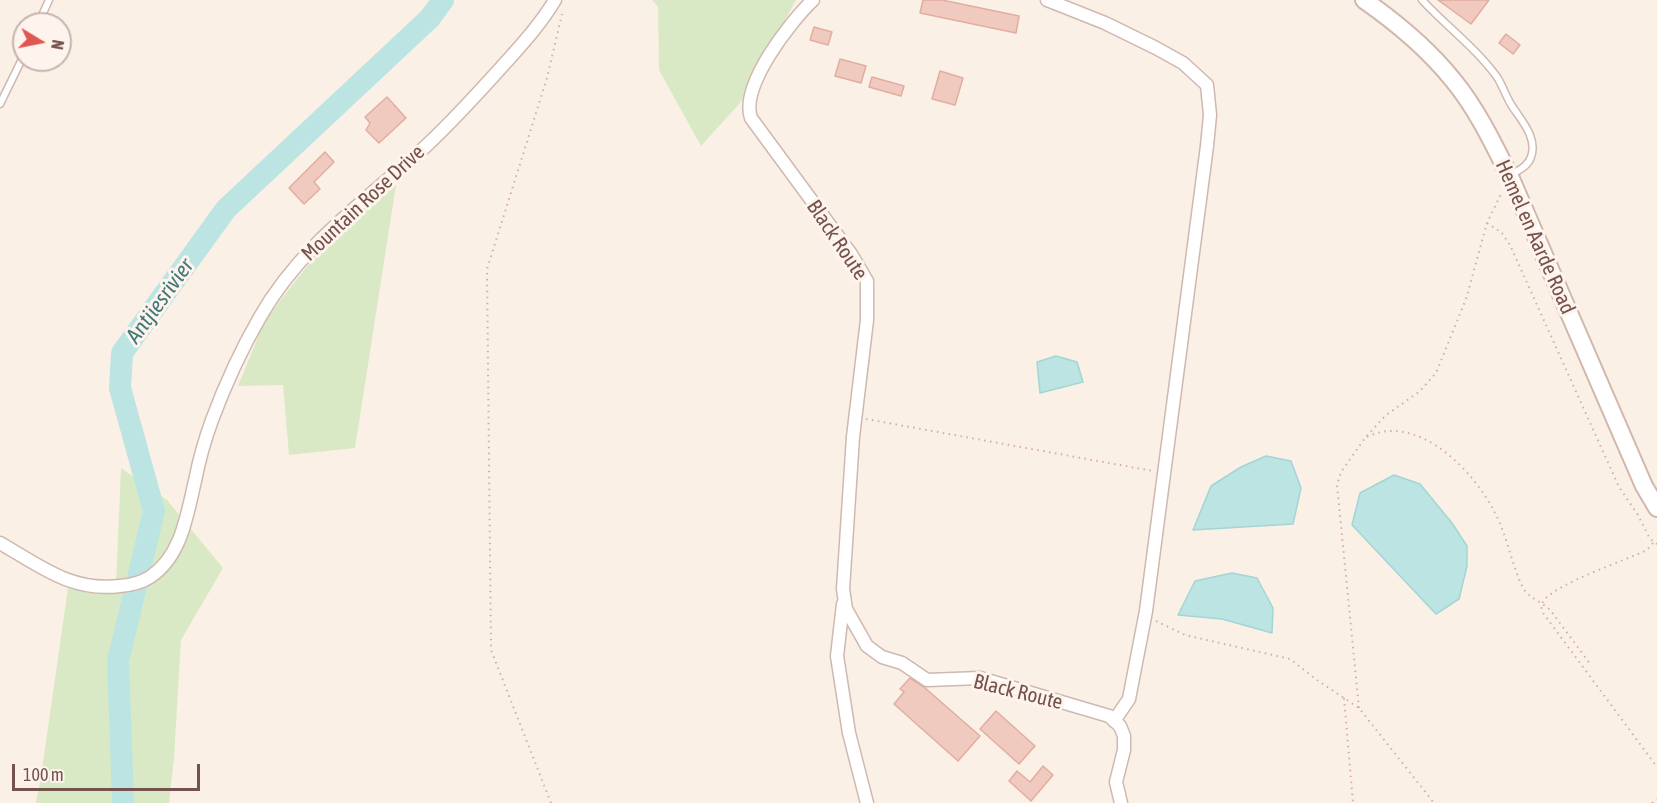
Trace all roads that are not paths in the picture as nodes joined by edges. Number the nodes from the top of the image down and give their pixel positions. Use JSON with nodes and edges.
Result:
{"nodes":[{"id":1,"x":555,"y":0,"type":"edge"},
{"id":2,"x":813,"y":0,"type":"edge"},
{"id":3,"x":1047,"y":0,"type":"edge"},
{"id":4,"x":1364,"y":0,"type":"edge"},
{"id":5,"x":1422,"y":0,"type":"edge"},
{"id":6,"x":16,"y":72,"type":"edge"},
{"id":7,"x":0,"y":104,"type":"edge"},
{"id":8,"x":1510,"y":177,"type":"junction"},
{"id":9,"x":1657,"y":508,"type":"edge"},
{"id":10,"x":0,"y":543,"type":"edge"},
{"id":11,"x":843,"y":589,"type":"junction"},
{"id":12,"x":1114,"y":721,"type":"junction"},
{"id":13,"x":867,"y":803,"type":"edge"},
{"id":14,"x":1121,"y":803,"type":"edge"}],
"edges":[{"from":1,"to":10,"type":"street","name":"Mountain Rose Drive"},
{"from":2,"to":11,"type":"street","name":"Black Route"},
{"from":3,"to":12,"type":"street"},
{"from":4,"to":8,"type":"main road","name":"Hemel en Aarde Road"},
{"from":5,"to":8,"type":"lane"},
{"from":6,"to":7,"type":"lane"},
{"from":8,"to":9,"type":"main road","name":"Hemel en Aarde Road"},
{"from":11,"to":12,"type":"street","name":"Black Route"},
{"from":11,"to":13,"type":"street","name":"Black Route"},
{"from":12,"to":14,"type":"street"}]}
